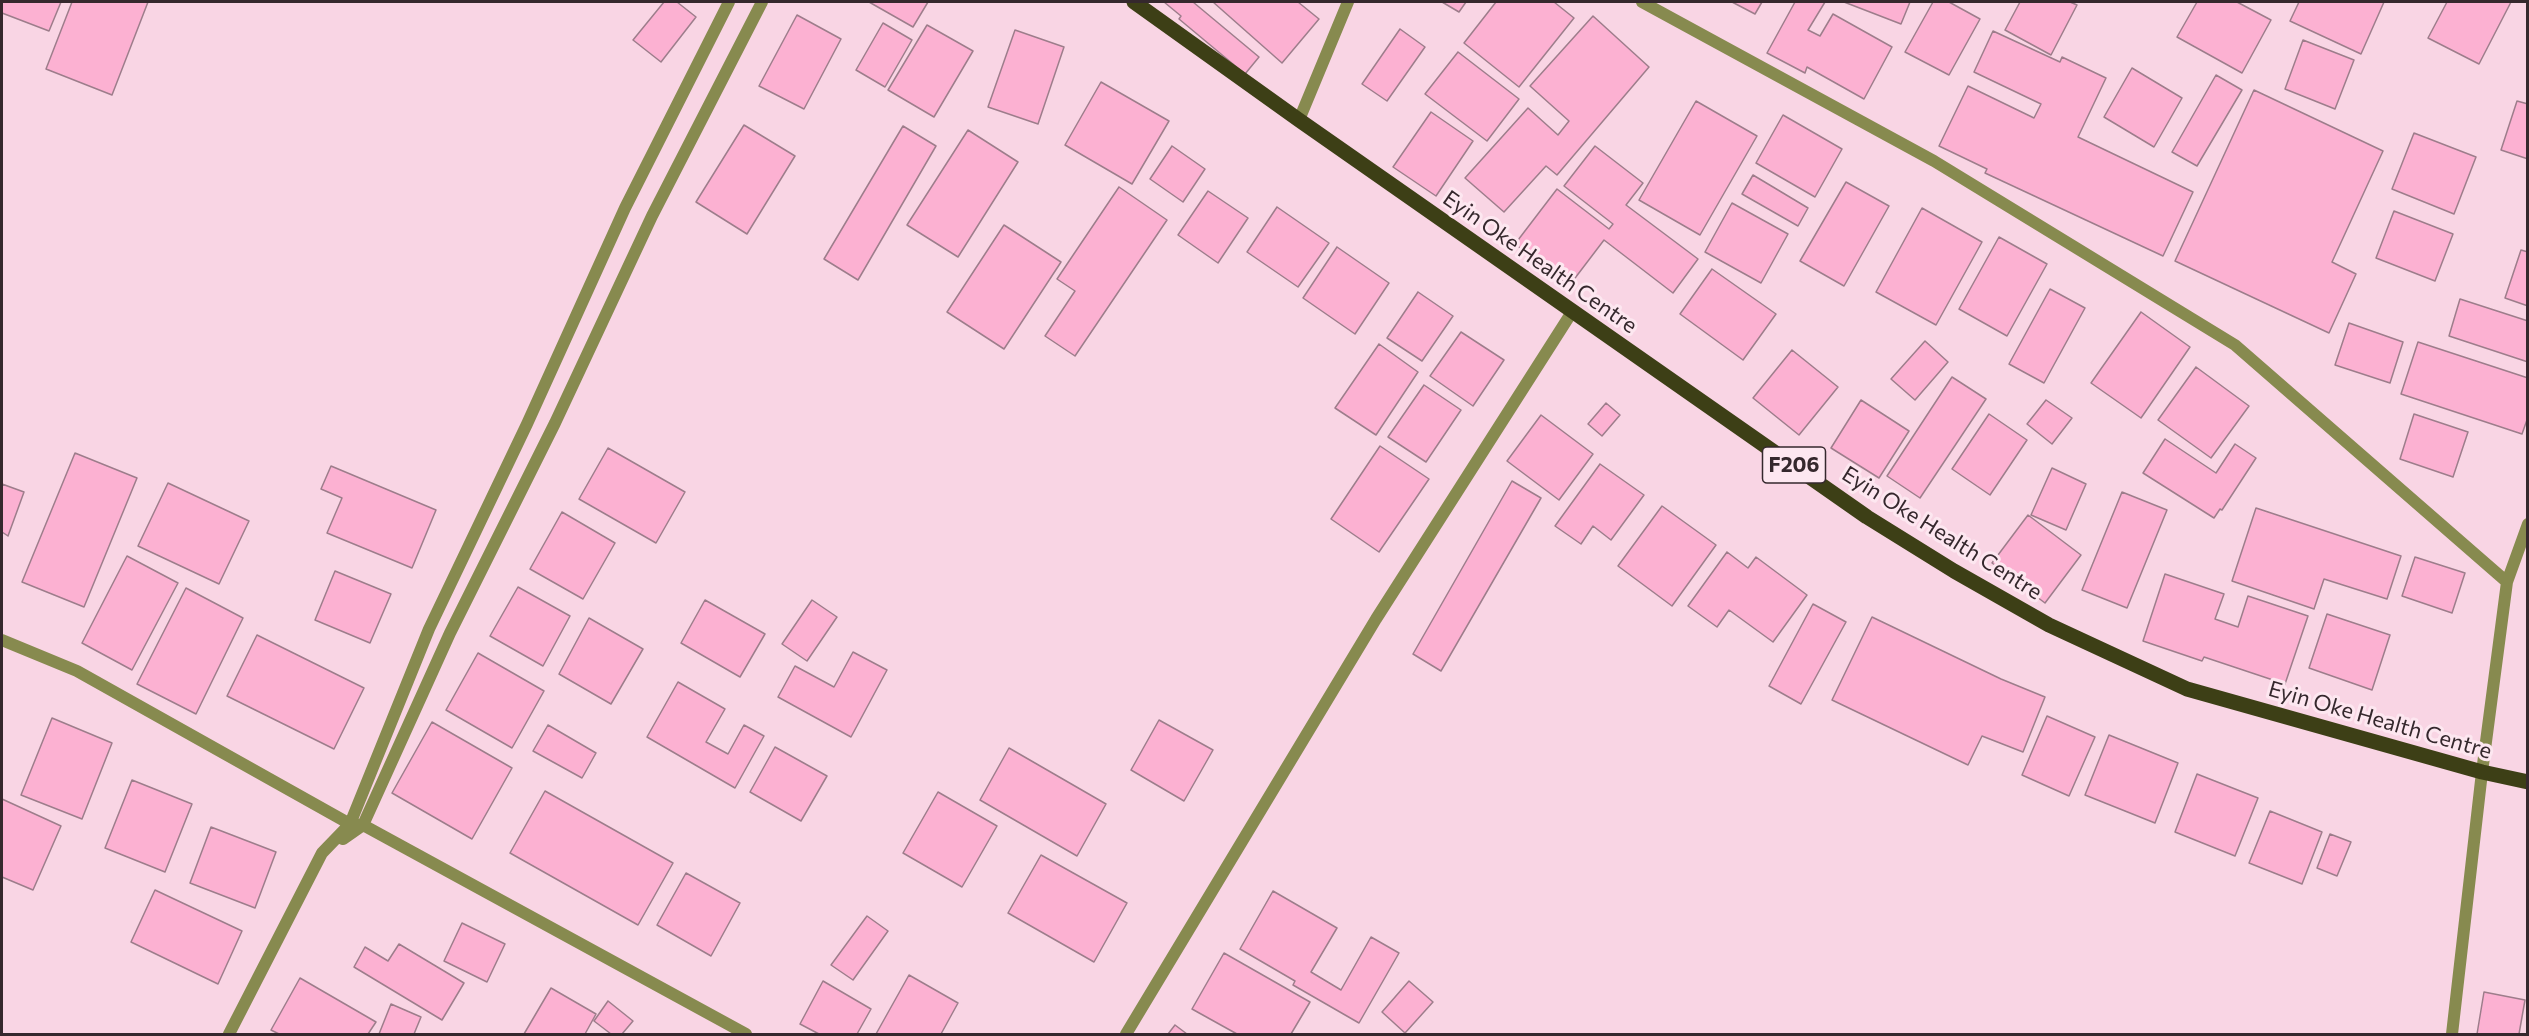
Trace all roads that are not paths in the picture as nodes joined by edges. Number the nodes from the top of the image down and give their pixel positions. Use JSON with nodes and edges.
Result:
{"nodes":[{"id":1,"x":729,"y":2,"type":"edge"},
{"id":2,"x":762,"y":2,"type":"edge"},
{"id":3,"x":1134,"y":2,"type":"edge"},
{"id":4,"x":1348,"y":2,"type":"edge"},
{"id":5,"x":1642,"y":2,"type":"edge"},
{"id":6,"x":1299,"y":120,"type":"junction"},
{"id":7,"x":1572,"y":312,"type":"junction"},
{"id":8,"x":2528,"y":524,"type":"edge"},
{"id":9,"x":2507,"y":582,"type":"junction"},
{"id":10,"x":2,"y":640,"type":"edge"},
{"id":11,"x":2482,"y":772,"type":"junction"},
{"id":12,"x":2528,"y":782,"type":"edge"},
{"id":13,"x":350,"y":824,"type":"junction"},
{"id":14,"x":363,"y":825,"type":"junction"},
{"id":15,"x":322,"y":854,"type":"junction"},
{"id":16,"x":2452,"y":1033,"type":"edge"},
{"id":17,"x":230,"y":1035,"type":"edge"},
{"id":18,"x":746,"y":1035,"type":"edge"},
{"id":19,"x":1125,"y":1035,"type":"edge"}],
"edges":[{"from":1,"to":13,"type":"street"},
{"from":2,"to":14,"type":"street"},
{"from":3,"to":6,"type":"main road","name":"Eyin Oke Health Centre","number":"F206"},
{"from":4,"to":6,"type":"street"},
{"from":5,"to":9,"type":"street"},
{"from":6,"to":7,"type":"main road","name":"Eyin Oke Health Centre","number":"F206"},
{"from":7,"to":11,"type":"main road","name":"Eyin Oke Health Centre","number":"F206"},
{"from":7,"to":19,"type":"street"},
{"from":8,"to":9,"type":"street"},
{"from":9,"to":11,"type":"street"},
{"from":10,"to":13,"type":"street"},
{"from":11,"to":12,"type":"main road","name":"Eyin Oke Health Centre","number":"F206"},
{"from":11,"to":16,"type":"street"},
{"from":13,"to":14,"type":"street"},
{"from":13,"to":15,"type":"street"},
{"from":14,"to":15,"type":"street"},
{"from":14,"to":18,"type":"street"},
{"from":15,"to":17,"type":"street"}]}
